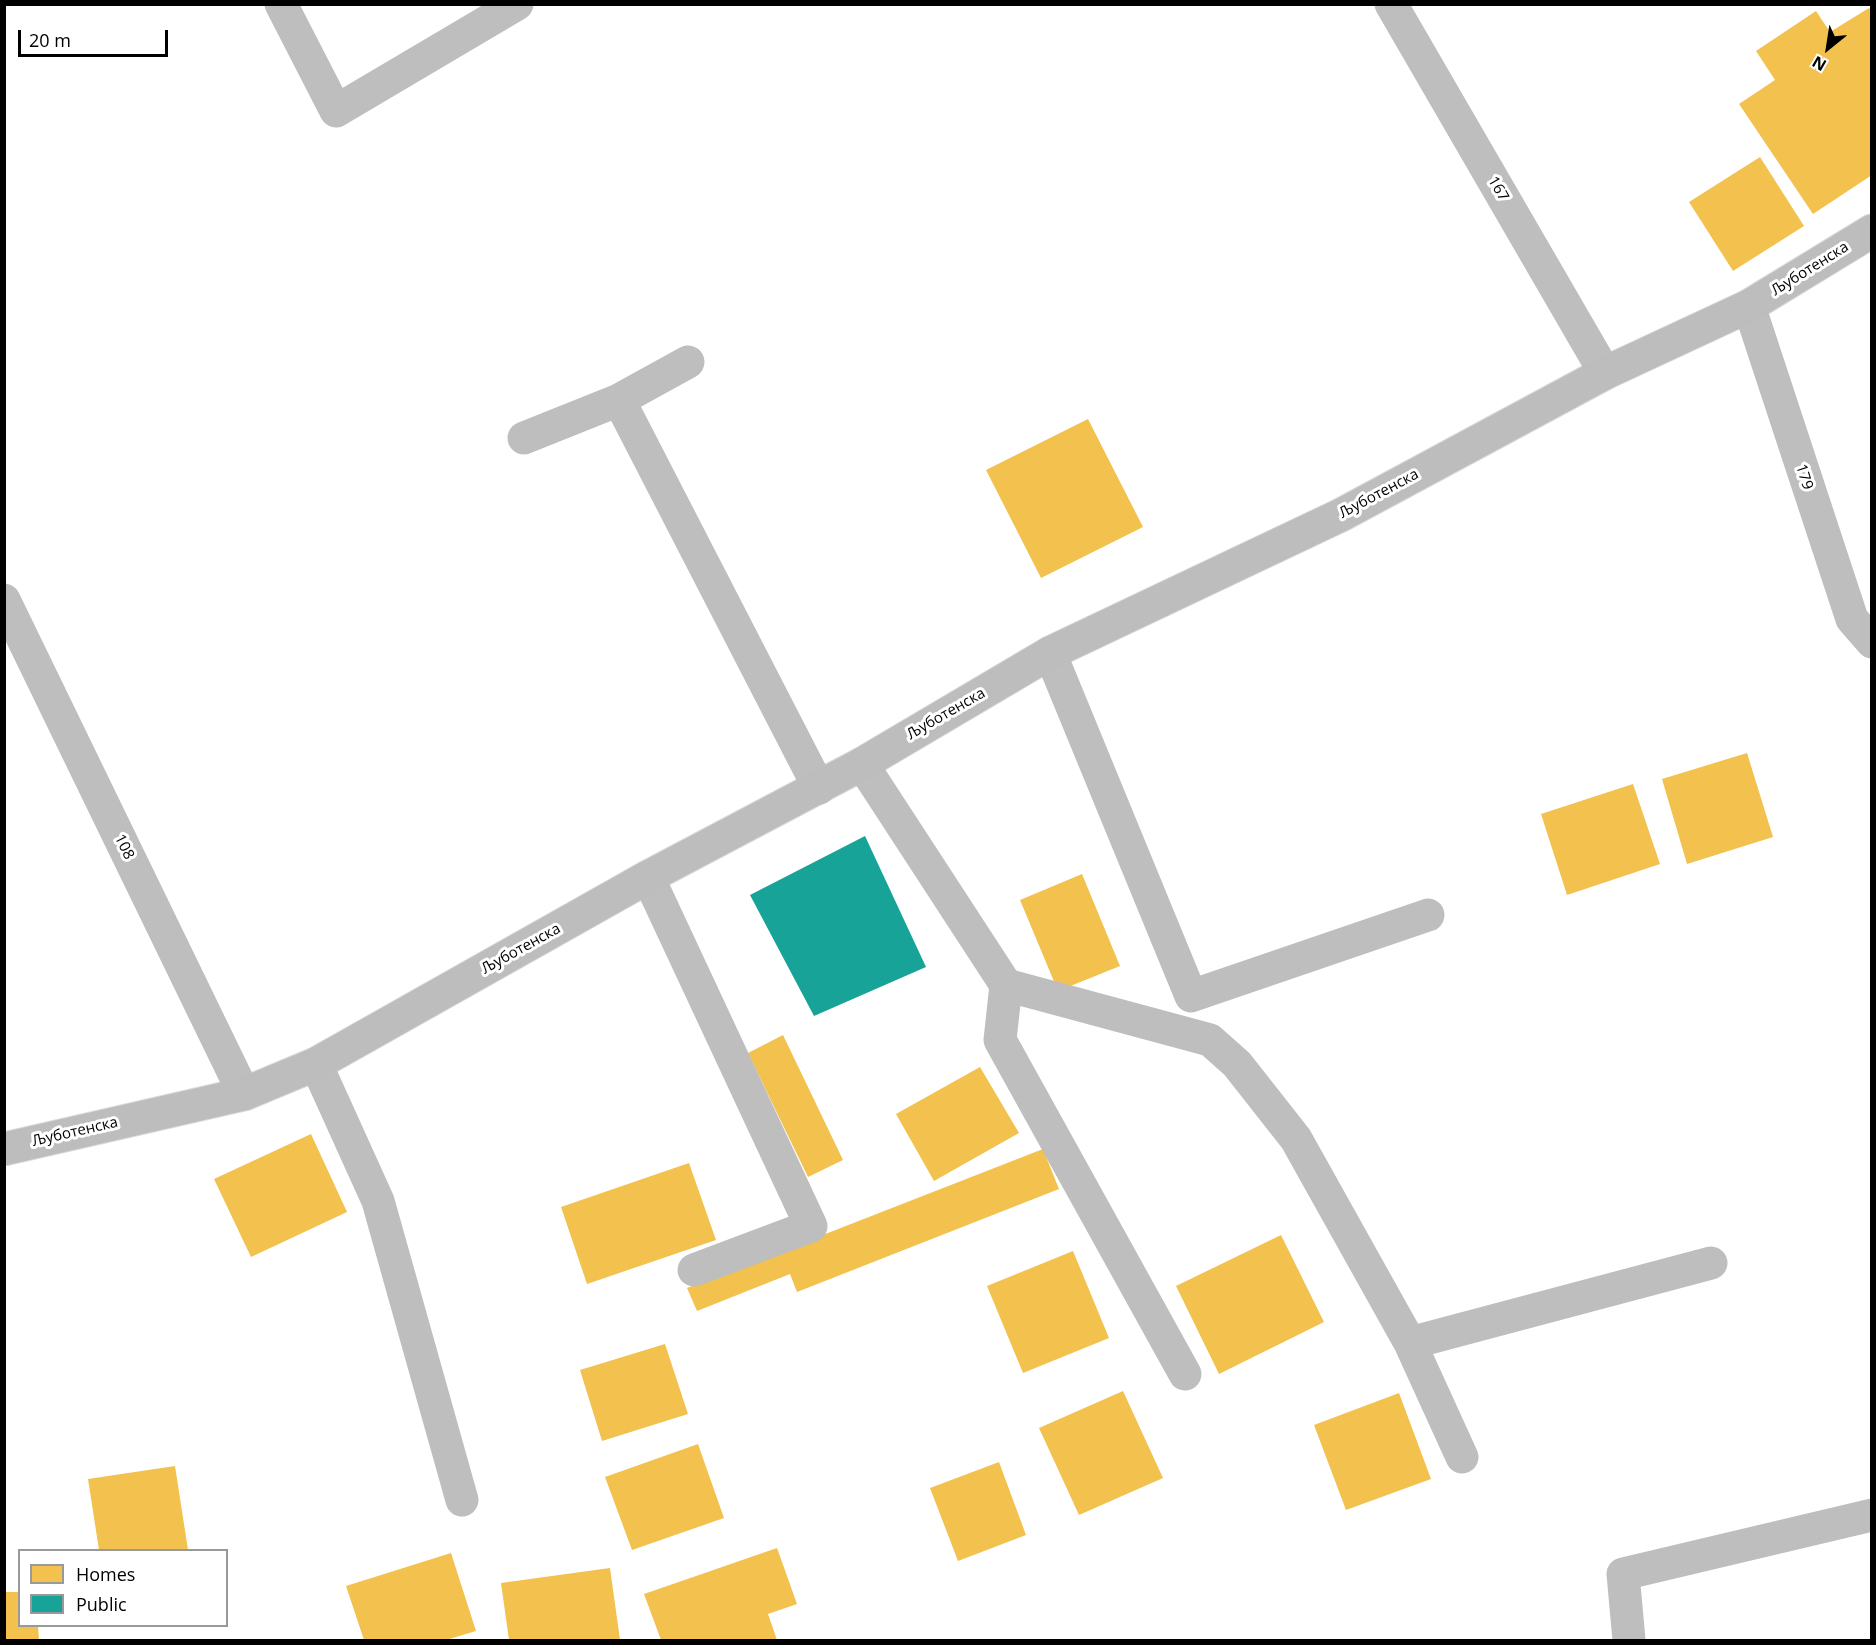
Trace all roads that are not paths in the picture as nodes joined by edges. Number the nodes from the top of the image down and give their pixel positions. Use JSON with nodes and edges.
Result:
{"nodes":[{"id":1,"x":280,"y":4,"type":"edge"},
{"id":2,"x":517,"y":4,"type":"edge"},
{"id":3,"x":1391,"y":4,"type":"edge"},
{"id":4,"x":1872,"y":231,"type":"edge"},
{"id":5,"x":1749,"y":306,"type":"junction"},
{"id":6,"x":688,"y":362,"type":"dead end"},
{"id":7,"x":1605,"y":373,"type":"junction"},
{"id":8,"x":619,"y":400,"type":"junction"},
{"id":9,"x":524,"y":438,"type":"dead end"},
{"id":10,"x":4,"y":600,"type":"edge"},
{"id":11,"x":1872,"y":642,"type":"edge"},
{"id":12,"x":1050,"y":653,"type":"junction"},
{"id":13,"x":862,"y":764,"type":"junction"},
{"id":14,"x":819,"y":788,"type":"junction"},
{"id":15,"x":648,"y":877,"type":"junction"},
{"id":16,"x":1428,"y":915,"type":"dead end"},
{"id":17,"x":1006,"y":985,"type":"junction"},
{"id":18,"x":316,"y":1064,"type":"junction"},
{"id":19,"x":244,"y":1094,"type":"junction"},
{"id":20,"x":4,"y":1149,"type":"edge"},
{"id":21,"x":1711,"y":1263,"type":"dead end"},
{"id":22,"x":694,"y":1270,"type":"dead end"},
{"id":23,"x":1410,"y":1343,"type":"junction"},
{"id":24,"x":1185,"y":1374,"type":"dead end"},
{"id":25,"x":1462,"y":1457,"type":"dead end"},
{"id":26,"x":462,"y":1500,"type":"dead end"},
{"id":27,"x":1872,"y":1515,"type":"edge"},
{"id":28,"x":1629,"y":1641,"type":"edge"}],
"edges":[{"from":1,"to":2,"type":"street"},
{"from":3,"to":7,"type":"street","name":"167"},
{"from":4,"to":5,"type":"main road","name":"Љуботенска"},
{"from":5,"to":7,"type":"main road","name":"Љуботенска"},
{"from":5,"to":11,"type":"street","name":"179"},
{"from":6,"to":8,"type":"street"},
{"from":7,"to":12,"type":"main road","name":"Љуботенска"},
{"from":8,"to":9,"type":"street"},
{"from":8,"to":14,"type":"street"},
{"from":10,"to":19,"type":"street","name":"108"},
{"from":12,"to":13,"type":"main road","name":"Љуботенска"},
{"from":12,"to":16,"type":"street"},
{"from":13,"to":14,"type":"main road","name":"Љуботенска"},
{"from":13,"to":17,"type":"street"},
{"from":14,"to":15,"type":"main road","name":"Љуботенска"},
{"from":15,"to":18,"type":"main road","name":"Љуботенска"},
{"from":15,"to":22,"type":"street"},
{"from":17,"to":23,"type":"street"},
{"from":17,"to":24,"type":"street"},
{"from":18,"to":19,"type":"main road","name":"Љуботенска"},
{"from":18,"to":26,"type":"street"},
{"from":19,"to":20,"type":"main road","name":"Љуботенска"},
{"from":21,"to":23,"type":"street"},
{"from":23,"to":25,"type":"street"},
{"from":27,"to":28,"type":"street"}]}
